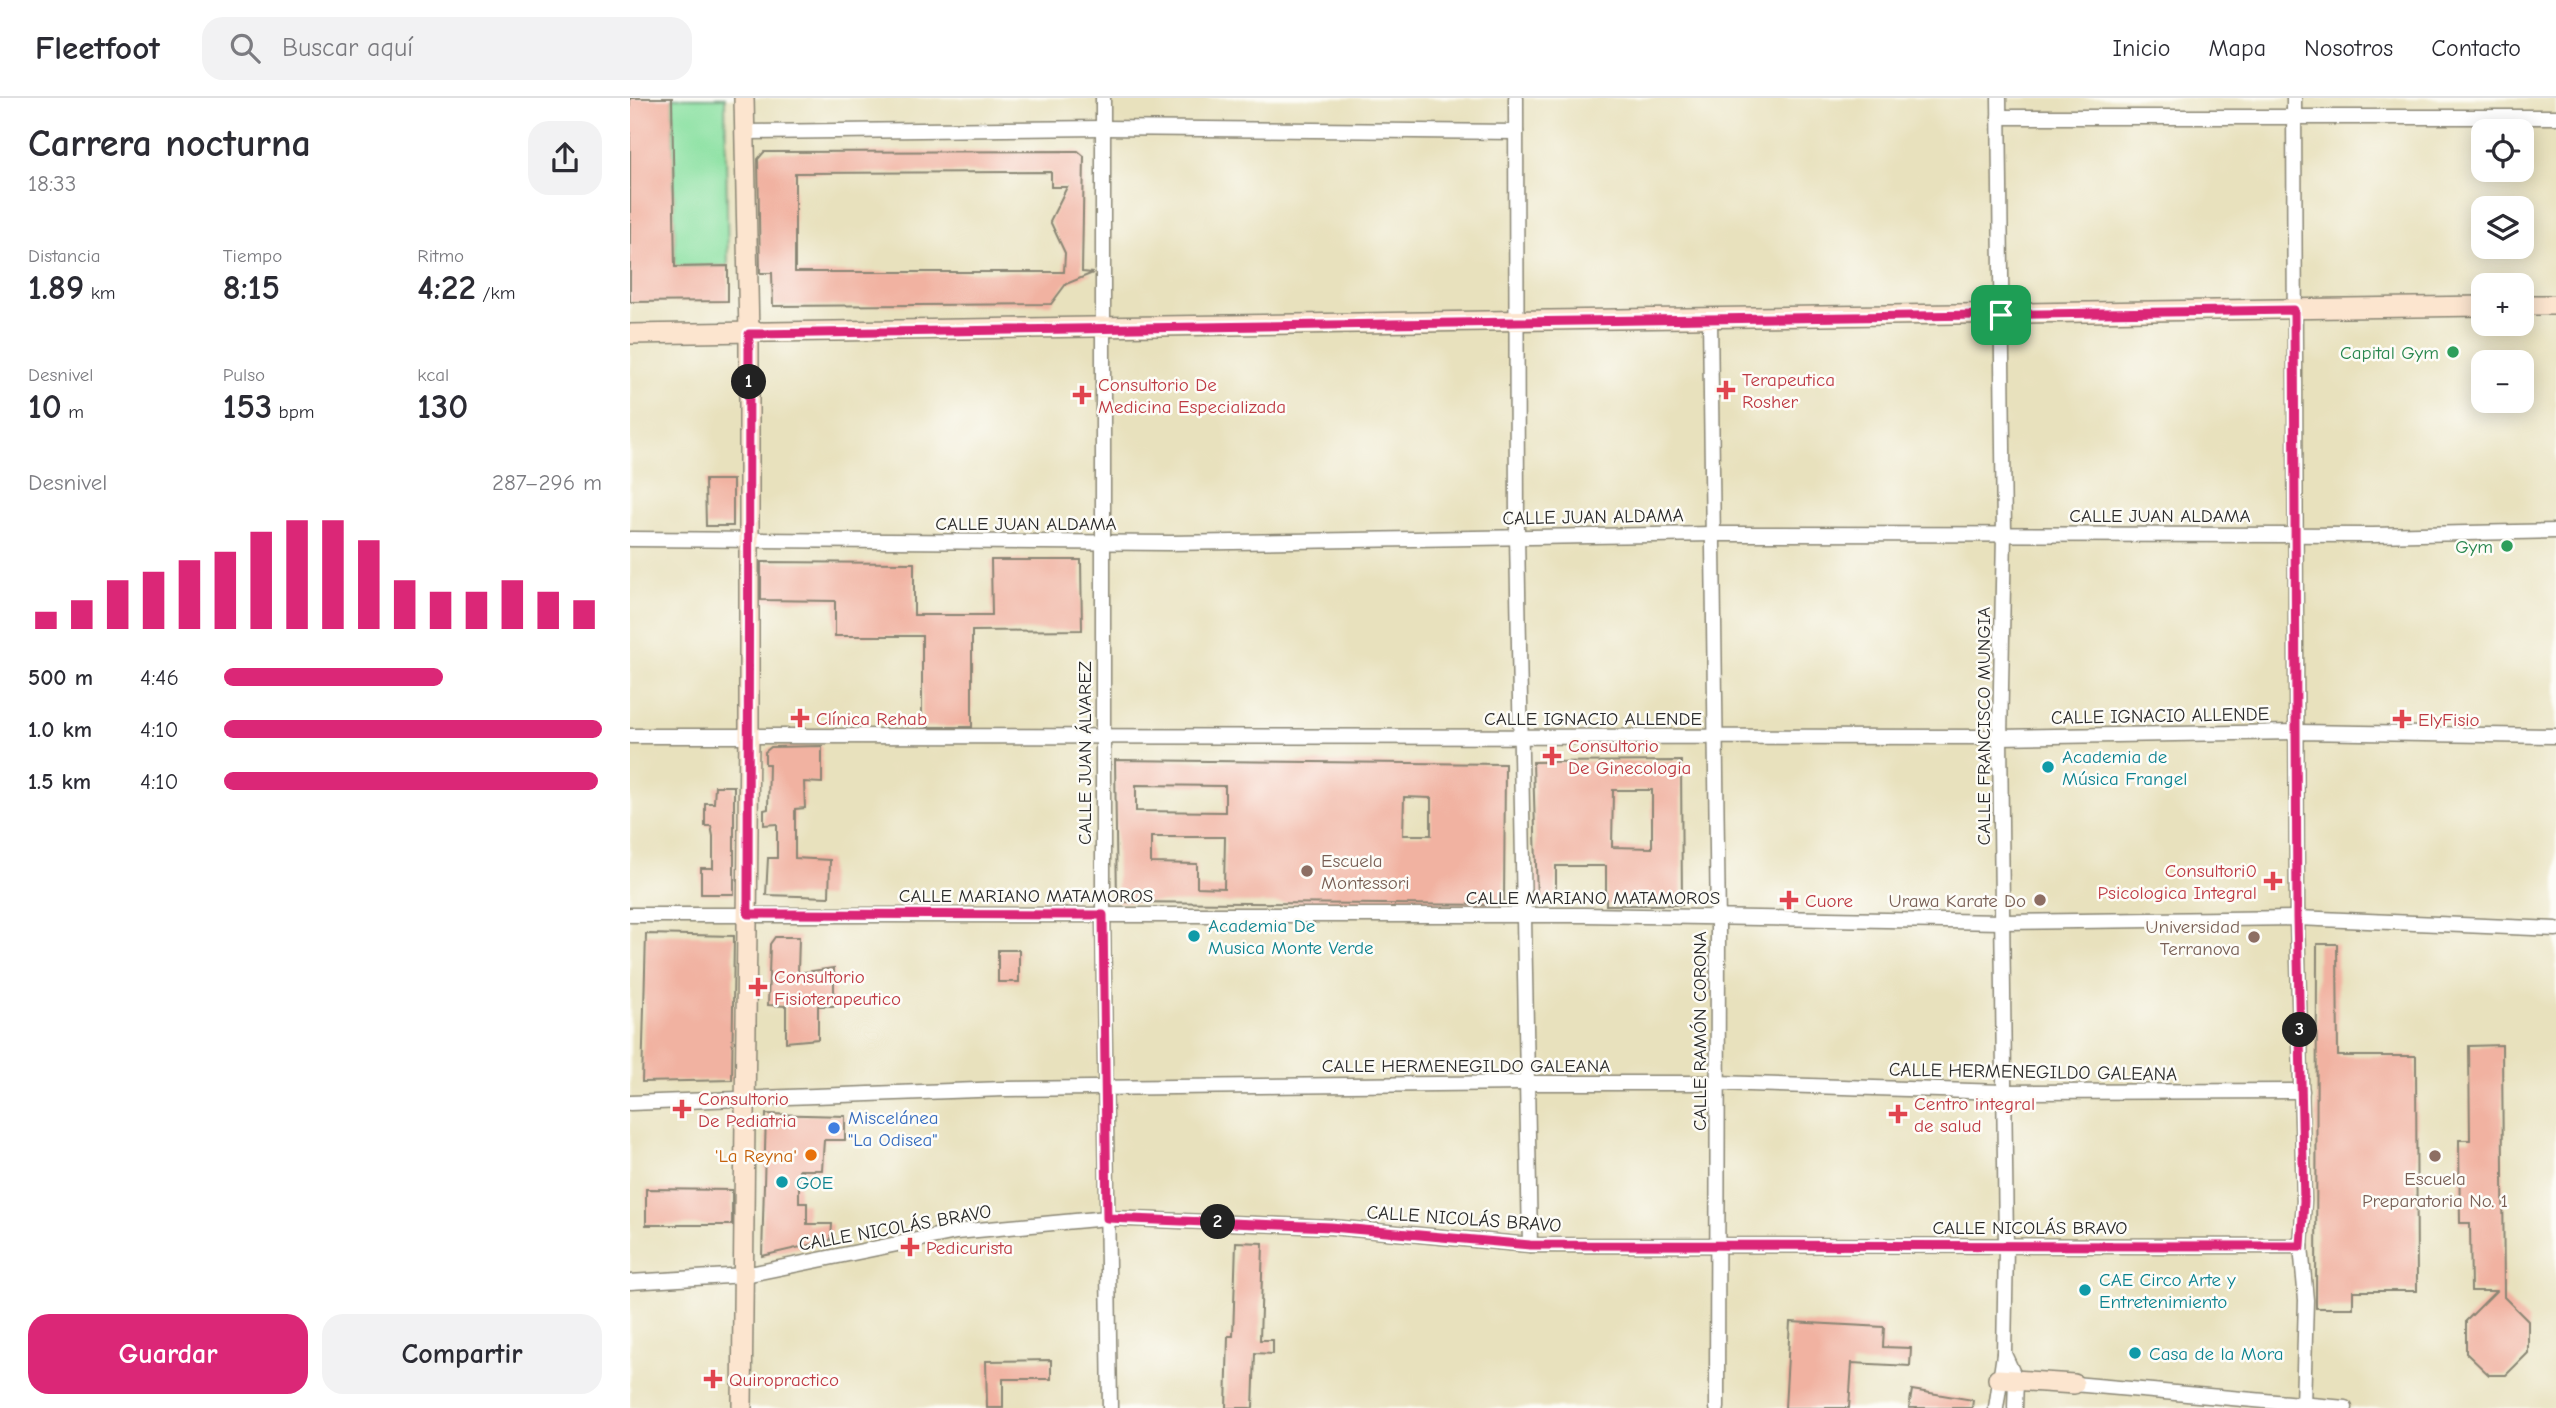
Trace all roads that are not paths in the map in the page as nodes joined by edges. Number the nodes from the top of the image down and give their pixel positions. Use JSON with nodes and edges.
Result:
{"nodes":[{"id":1,"x":744,"y":98,"type":"edge"},
{"id":2,"x":1103,"y":98,"type":"edge"},
{"id":3,"x":1516,"y":98,"type":"edge"},
{"id":4,"x":1999,"y":98,"type":"edge"},
{"id":5,"x":2294,"y":98,"type":"edge"},
{"id":6,"x":1999,"y":117,"type":"junction"},
{"id":7,"x":2294,"y":117,"type":"junction"},
{"id":8,"x":2556,"y":117,"type":"edge"},
{"id":9,"x":1103,"y":128,"type":"junction"},
{"id":10,"x":744,"y":132,"type":"junction"},
{"id":11,"x":1516,"y":132,"type":"junction"},
{"id":12,"x":2556,"y":305,"type":"edge"},
{"id":13,"x":2471,"y":306,"type":"edge"},
{"id":14,"x":2534,"y":306,"type":"edge"},
{"id":15,"x":2294,"y":310,"type":"junction"},
{"id":16,"x":2001,"y":315,"type":"junction"},
{"id":17,"x":1710,"y":319,"type":"junction"},
{"id":18,"x":1517,"y":322,"type":"junction"},
{"id":19,"x":1103,"y":328,"type":"junction"},
{"id":20,"x":630,"y":334,"type":"edge"},
{"id":21,"x":749,"y":334,"type":"junction"},
{"id":22,"x":2556,"y":531,"type":"edge"},
{"id":23,"x":1713,"y":534,"type":"junction"},
{"id":24,"x":2004,"y":534,"type":"junction"},
{"id":25,"x":2294,"y":534,"type":"junction"},
{"id":26,"x":1517,"y":536,"type":"junction"},
{"id":27,"x":630,"y":539,"type":"edge"},
{"id":28,"x":748,"y":540,"type":"junction"},
{"id":29,"x":1104,"y":543,"type":"junction"},
{"id":30,"x":2298,"y":732,"type":"junction"},
{"id":31,"x":749,"y":734,"type":"junction"},
{"id":32,"x":630,"y":736,"type":"edge"},
{"id":33,"x":2556,"y":736,"type":"edge"},
{"id":34,"x":1103,"y":737,"type":"junction"},
{"id":35,"x":1521,"y":737,"type":"junction"},
{"id":36,"x":1716,"y":737,"type":"junction"},
{"id":37,"x":2000,"y":737,"type":"junction"},
{"id":38,"x":748,"y":914,"type":"junction"},
{"id":39,"x":630,"y":915,"type":"edge"},
{"id":40,"x":1103,"y":915,"type":"junction"},
{"id":41,"x":1718,"y":915,"type":"junction"},
{"id":42,"x":1525,"y":916,"type":"junction"},
{"id":43,"x":2297,"y":918,"type":"junction"},
{"id":44,"x":2003,"y":922,"type":"junction"},
{"id":45,"x":2556,"y":929,"type":"edge"},
{"id":46,"x":1525,"y":1083,"type":"junction"},
{"id":47,"x":1718,"y":1083,"type":"junction"},
{"id":48,"x":1104,"y":1088,"type":"junction"},
{"id":49,"x":2302,"y":1091,"type":"junction"},
{"id":50,"x":2003,"y":1092,"type":"junction"},
{"id":51,"x":746,"y":1096,"type":"junction"},
{"id":52,"x":630,"y":1103,"type":"edge"},
{"id":53,"x":1107,"y":1218,"type":"junction"},
{"id":54,"x":1530,"y":1245,"type":"junction"},
{"id":55,"x":1717,"y":1245,"type":"junction"},
{"id":56,"x":2006,"y":1246,"type":"junction"},
{"id":57,"x":2301,"y":1246,"type":"junction"},
{"id":58,"x":745,"y":1275,"type":"junction"},
{"id":59,"x":630,"y":1282,"type":"edge"},
{"id":60,"x":2007,"y":1380,"type":"junction"},
{"id":61,"x":2074,"y":1384,"type":"joint"},
{"id":62,"x":2303,"y":1406,"type":"junction"},
{"id":63,"x":742,"y":1408,"type":"edge"},
{"id":64,"x":1110,"y":1408,"type":"edge"},
{"id":65,"x":1717,"y":1408,"type":"edge"},
{"id":66,"x":1996,"y":1408,"type":"edge"},
{"id":67,"x":2014,"y":1408,"type":"edge"},
{"id":68,"x":2345,"y":1408,"type":"edge"}],
"edges":[{"from":1,"to":10,"type":"main road"},
{"from":2,"to":9,"type":"street","name":"CALLE JUAN ÁLVAREZ"},
{"from":3,"to":11,"type":"street"},
{"from":4,"to":6,"type":"street","name":"CALLE FRANCISCO MUNGIA"},
{"from":5,"to":7,"type":"street"},
{"from":6,"to":7,"type":"street"},
{"from":6,"to":16,"type":"street","name":"CALLE FRANCISCO MUNGIA"},
{"from":7,"to":8,"type":"street"},
{"from":7,"to":15,"type":"street"},
{"from":9,"to":10,"type":"street"},
{"from":9,"to":11,"type":"street"},
{"from":9,"to":19,"type":"street","name":"CALLE JUAN ÁLVAREZ"},
{"from":10,"to":21,"type":"main road"},
{"from":11,"to":18,"type":"street"},
{"from":12,"to":14,"type":"main road"},
{"from":13,"to":15,"type":"main road"},
{"from":15,"to":16,"type":"main road"},
{"from":15,"to":25,"type":"street"},
{"from":16,"to":17,"type":"main road"},
{"from":16,"to":24,"type":"street","name":"CALLE FRANCISCO MUNGIA"},
{"from":17,"to":18,"type":"main road"},
{"from":17,"to":23,"type":"street","name":"CALLE RAMÓN CORONA"},
{"from":18,"to":19,"type":"main road"},
{"from":18,"to":26,"type":"street"},
{"from":19,"to":21,"type":"main road"},
{"from":19,"to":29,"type":"street","name":"CALLE JUAN ÁLVAREZ"},
{"from":20,"to":21,"type":"main road"},
{"from":21,"to":28,"type":"main road"},
{"from":22,"to":25,"type":"street","name":"CALLE JUAN ALDAMA"},
{"from":23,"to":24,"type":"street","name":"CALLE JUAN ALDAMA"},
{"from":23,"to":26,"type":"street","name":"CALLE JUAN ALDAMA"},
{"from":23,"to":36,"type":"street","name":"CALLE RAMÓN CORONA"},
{"from":24,"to":25,"type":"street","name":"CALLE JUAN ALDAMA"},
{"from":24,"to":37,"type":"street","name":"CALLE FRANCISCO MUNGIA"},
{"from":25,"to":30,"type":"street"},
{"from":26,"to":29,"type":"street","name":"CALLE JUAN ALDAMA"},
{"from":26,"to":35,"type":"street"},
{"from":27,"to":28,"type":"street","name":"CALLE JUAN ALDAMA"},
{"from":28,"to":29,"type":"street","name":"CALLE JUAN ALDAMA"},
{"from":28,"to":31,"type":"main road"},
{"from":29,"to":34,"type":"street","name":"CALLE JUAN ÁLVAREZ"},
{"from":30,"to":33,"type":"street","name":"CALLE IGNACIO ALLENDE"},
{"from":30,"to":37,"type":"street","name":"CALLE IGNACIO ALLENDE"},
{"from":30,"to":43,"type":"street"},
{"from":31,"to":32,"type":"street","name":"CALLE IGNACIO ALLENDE"},
{"from":31,"to":34,"type":"street","name":"CALLE IGNACIO ALLENDE"},
{"from":31,"to":38,"type":"main road"},
{"from":34,"to":35,"type":"street","name":"CALLE IGNACIO ALLENDE"},
{"from":34,"to":40,"type":"street","name":"CALLE JUAN ÁLVAREZ"},
{"from":35,"to":36,"type":"street","name":"CALLE IGNACIO ALLENDE"},
{"from":35,"to":42,"type":"street"},
{"from":36,"to":37,"type":"street","name":"CALLE IGNACIO ALLENDE"},
{"from":36,"to":41,"type":"street","name":"CALLE RAMÓN CORONA"},
{"from":37,"to":44,"type":"street","name":"CALLE FRANCISCO MUNGIA"},
{"from":38,"to":39,"type":"street","name":"CALLE MARIANO MATAMOROS"},
{"from":38,"to":40,"type":"street","name":"CALLE MARIANO MATAMOROS"},
{"from":38,"to":51,"type":"main road"},
{"from":40,"to":42,"type":"street","name":"CALLE MARIANO MATAMOROS"},
{"from":40,"to":48,"type":"street","name":"CALLE JUAN ÁLVAREZ"},
{"from":41,"to":42,"type":"street","name":"CALLE MARIANO MATAMOROS"},
{"from":41,"to":44,"type":"street","name":"CALLE MARIANO MATAMOROS"},
{"from":41,"to":47,"type":"street","name":"CALLE RAMÓN CORONA"},
{"from":42,"to":46,"type":"street"},
{"from":43,"to":44,"type":"street","name":"CALLE MARIANO MATAMOROS"},
{"from":43,"to":45,"type":"street","name":"CALLE MARIANO MATAMOROS"},
{"from":43,"to":49,"type":"street"},
{"from":44,"to":50,"type":"street","name":"CALLE FRANCISCO MUNGIA"},
{"from":46,"to":47,"type":"street","name":"CALLE HERMENEGILDO GALEANA"},
{"from":46,"to":48,"type":"street","name":"CALLE HERMENEGILDO GALEANA"},
{"from":46,"to":54,"type":"street"},
{"from":47,"to":50,"type":"street","name":"CALLE HERMENEGILDO GALEANA"},
{"from":47,"to":55,"type":"street","name":"CALLE RAMÓN CORONA"},
{"from":48,"to":51,"type":"street","name":"CALLE HERMENEGILDO GALEANA"},
{"from":48,"to":53,"type":"street","name":"CALLE JUAN ÁLVAREZ"},
{"from":49,"to":50,"type":"street","name":"CALLE HERMENEGILDO GALEANA"},
{"from":49,"to":57,"type":"street"},
{"from":50,"to":56,"type":"street","name":"CALLE FRANCISCO MUNGIA"},
{"from":51,"to":52,"type":"street","name":"CALLE HERMENEGILDO GALEANA"},
{"from":51,"to":58,"type":"main road"},
{"from":53,"to":54,"type":"street","name":"CALLE NICOLÁS BRAVO"},
{"from":53,"to":58,"type":"street","name":"CALLE NICOLÁS BRAVO"},
{"from":53,"to":64,"type":"street","name":"CALLE JUAN ÁLVAREZ"},
{"from":54,"to":55,"type":"street","name":"CALLE NICOLÁS BRAVO"},
{"from":55,"to":56,"type":"street","name":"CALLE NICOLÁS BRAVO"},
{"from":55,"to":65,"type":"street","name":"CALLE RAMÓN CORONA"},
{"from":56,"to":57,"type":"street","name":"CALLE NICOLÁS BRAVO"},
{"from":56,"to":60,"type":"street","name":"CALLE FRANCISCO MUNGIA"},
{"from":57,"to":62,"type":"street"},
{"from":58,"to":59,"type":"street","name":"CALLE NICOLÁS BRAVO"},
{"from":58,"to":63,"type":"main road"},
{"from":60,"to":61,"type":"main road"},
{"from":60,"to":66,"type":"street","name":"CALLE FRANCISCO MUNGIA"},
{"from":60,"to":67,"type":"street","name":"CALLE FRANCISCO MUNGIA"},
{"from":61,"to":62,"type":"street"},
{"from":62,"to":68,"type":"street"}]}
